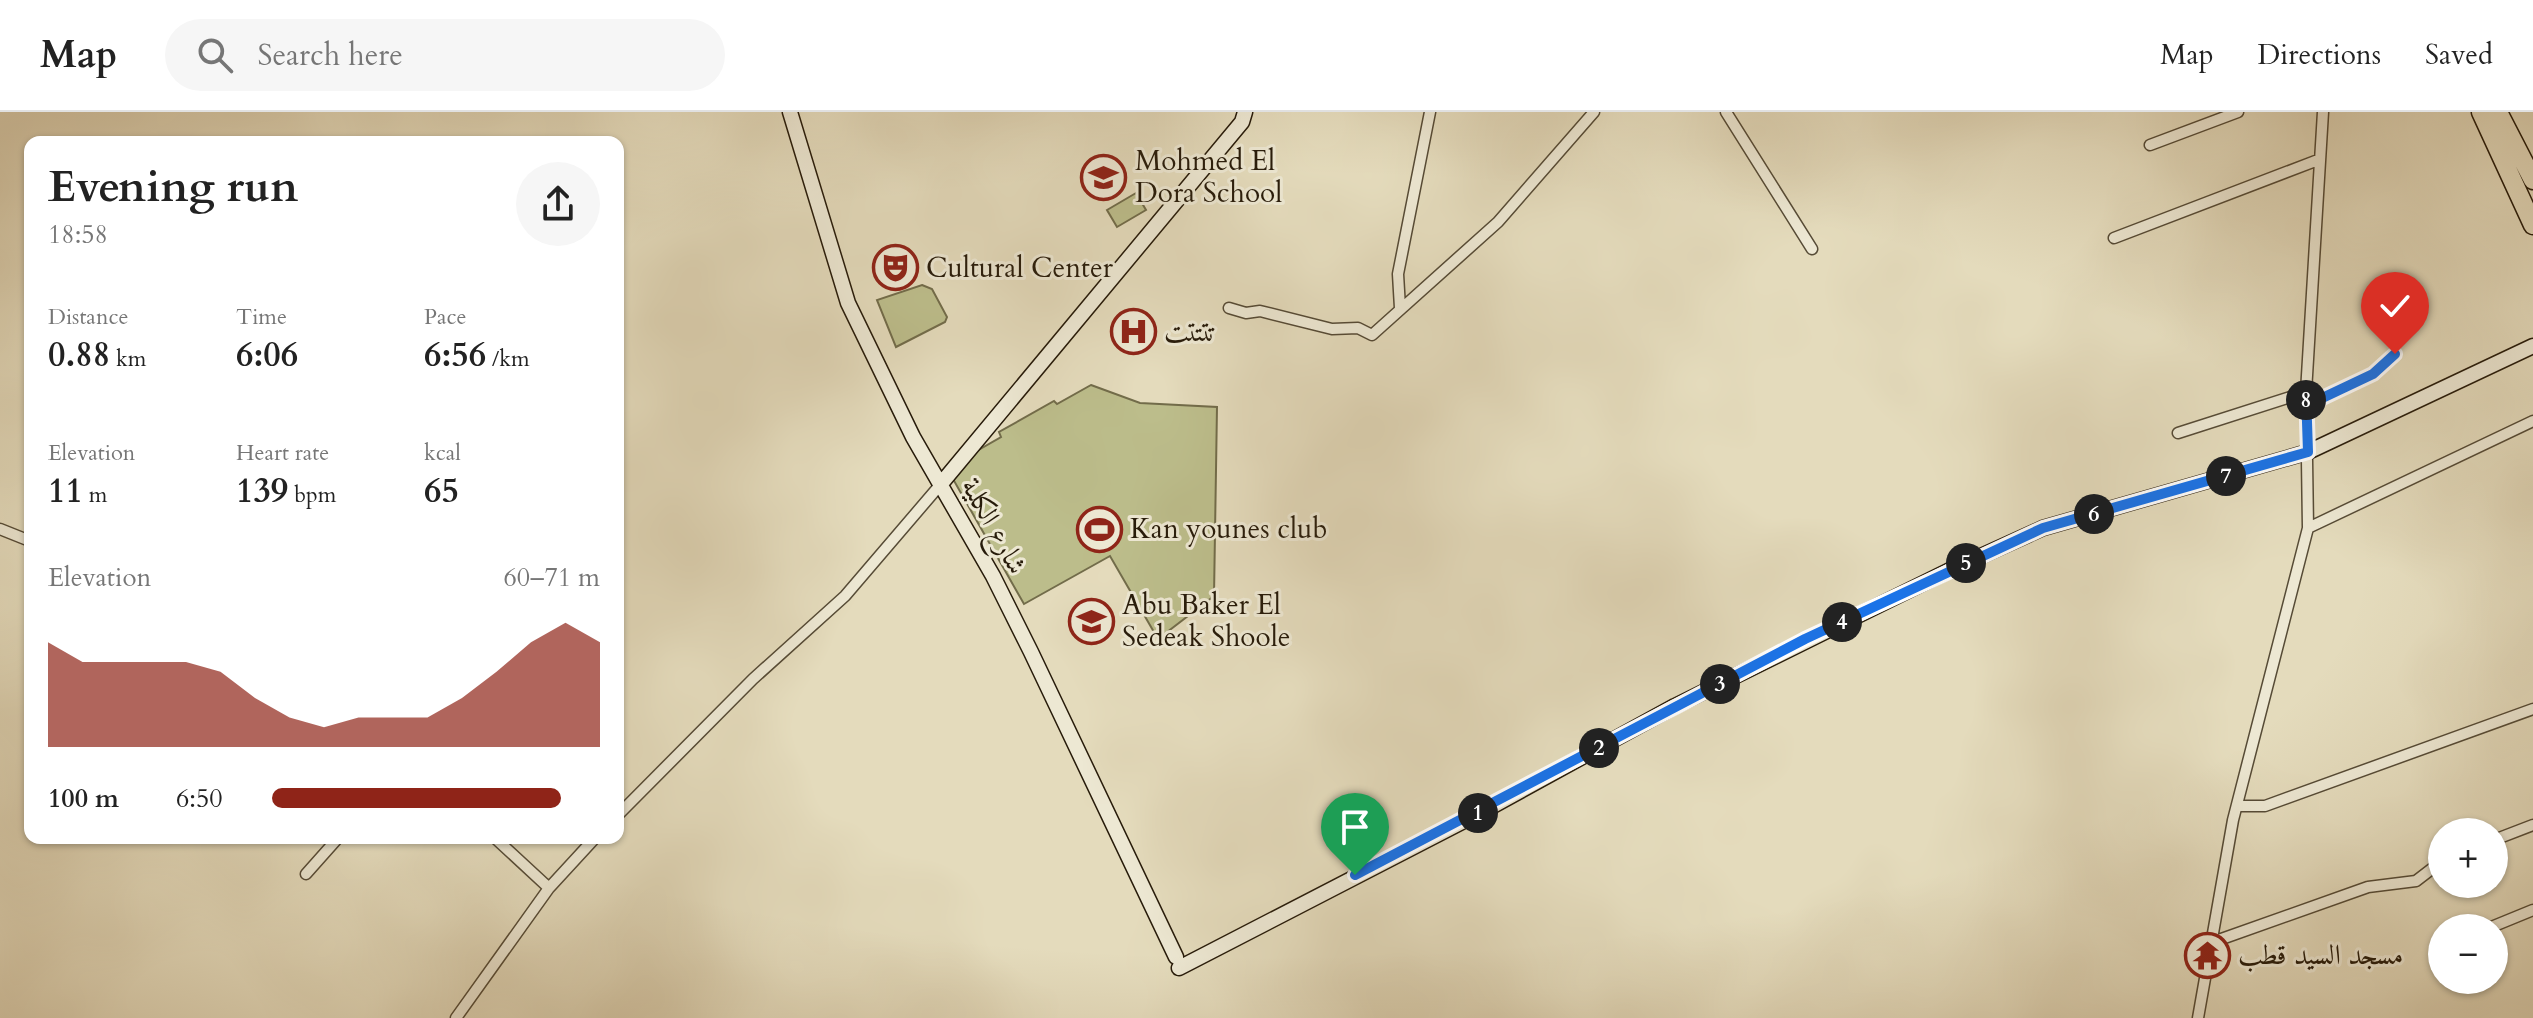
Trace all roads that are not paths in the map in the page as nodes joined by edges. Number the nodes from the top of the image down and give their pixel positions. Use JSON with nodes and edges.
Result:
{"nodes":[{"id":1,"x":790,"y":112,"type":"edge"},
{"id":2,"x":1245,"y":112,"type":"edge"},
{"id":3,"x":1430,"y":112,"type":"edge"},
{"id":4,"x":1594,"y":112,"type":"edge"},
{"id":5,"x":1726,"y":112,"type":"edge"},
{"id":6,"x":2238,"y":112,"type":"edge"},
{"id":7,"x":2323,"y":112,"type":"edge"},
{"id":8,"x":2495,"y":112,"type":"edge"},
{"id":9,"x":2150,"y":145,"type":"dead end"},
{"id":10,"x":2507,"y":149,"type":"junction"},
{"id":11,"x":2318,"y":160,"type":"junction"},
{"id":12,"x":2533,"y":180,"type":"edge"},
{"id":13,"x":2533,"y":225,"type":"edge"},
{"id":14,"x":2114,"y":238,"type":"dead end"},
{"id":15,"x":1812,"y":249,"type":"dead end"},
{"id":16,"x":1229,"y":308,"type":"dead end"},
{"id":17,"x":1400,"y":308,"type":"junction"},
{"id":18,"x":2533,"y":346,"type":"edge"},
{"id":19,"x":2395,"y":354,"type":"dead end"},
{"id":20,"x":2306,"y":392,"type":"junction"},
{"id":21,"x":2533,"y":421,"type":"edge"},
{"id":22,"x":2178,"y":433,"type":"dead end"},
{"id":23,"x":2308,"y":452,"type":"junction"},
{"id":24,"x":940,"y":485,"type":"junction"},
{"id":25,"x":2308,"y":528,"type":"junction"},
{"id":26,"x":0,"y":529,"type":"edge"},
{"id":27,"x":24,"y":539,"type":"edge"},
{"id":28,"x":2533,"y":709,"type":"edge"},
{"id":29,"x":2237,"y":806,"type":"junction"},
{"id":30,"x":624,"y":809,"type":"edge"},
{"id":31,"x":2533,"y":825,"type":"edge"},
{"id":32,"x":2508,"y":835,"type":"edge"},
{"id":33,"x":333,"y":844,"type":"edge"},
{"id":34,"x":501,"y":844,"type":"edge"},
{"id":35,"x":589,"y":844,"type":"edge"},
{"id":36,"x":2428,"y":872,"type":"edge"},
{"id":37,"x":306,"y":874,"type":"dead end"},
{"id":38,"x":549,"y":888,"type":"junction"},
{"id":39,"x":2533,"y":910,"type":"edge"},
{"id":40,"x":2508,"y":920,"type":"edge"},
{"id":41,"x":2213,"y":942,"type":"junction"},
{"id":42,"x":456,"y":1018,"type":"edge"},
{"id":43,"x":2198,"y":1018,"type":"edge"}],
"edges":[{"from":1,"to":24,"type":"street","name":"شارع الكلية"},
{"from":2,"to":24,"type":"street"},
{"from":3,"to":17,"type":"street"},
{"from":4,"to":17,"type":"street"},
{"from":5,"to":15,"type":"street"},
{"from":6,"to":9,"type":"street"},
{"from":7,"to":11,"type":"street"},
{"from":8,"to":10,"type":"highway"},
{"from":10,"to":12,"type":"highway"},
{"from":10,"to":13,"type":"highway"},
{"from":11,"to":14,"type":"street"},
{"from":11,"to":20,"type":"street"},
{"from":16,"to":17,"type":"street"},
{"from":18,"to":23,"type":"street"},
{"from":19,"to":20,"type":"street"},
{"from":20,"to":22,"type":"street"},
{"from":20,"to":23,"type":"street"},
{"from":21,"to":25,"type":"street"},
{"from":23,"to":24,"type":"street","name":"شارع الكلية"},
{"from":23,"to":25,"type":"street"},
{"from":24,"to":30,"type":"street"},
{"from":25,"to":29,"type":"street"},
{"from":26,"to":27,"type":"street"},
{"from":28,"to":29,"type":"street"},
{"from":29,"to":41,"type":"street"},
{"from":31,"to":32,"type":"street"},
{"from":33,"to":37,"type":"street"},
{"from":34,"to":38,"type":"street"},
{"from":35,"to":38,"type":"street"},
{"from":36,"to":41,"type":"street"},
{"from":38,"to":42,"type":"street"},
{"from":39,"to":40,"type":"street"},
{"from":41,"to":43,"type":"street"}]}
